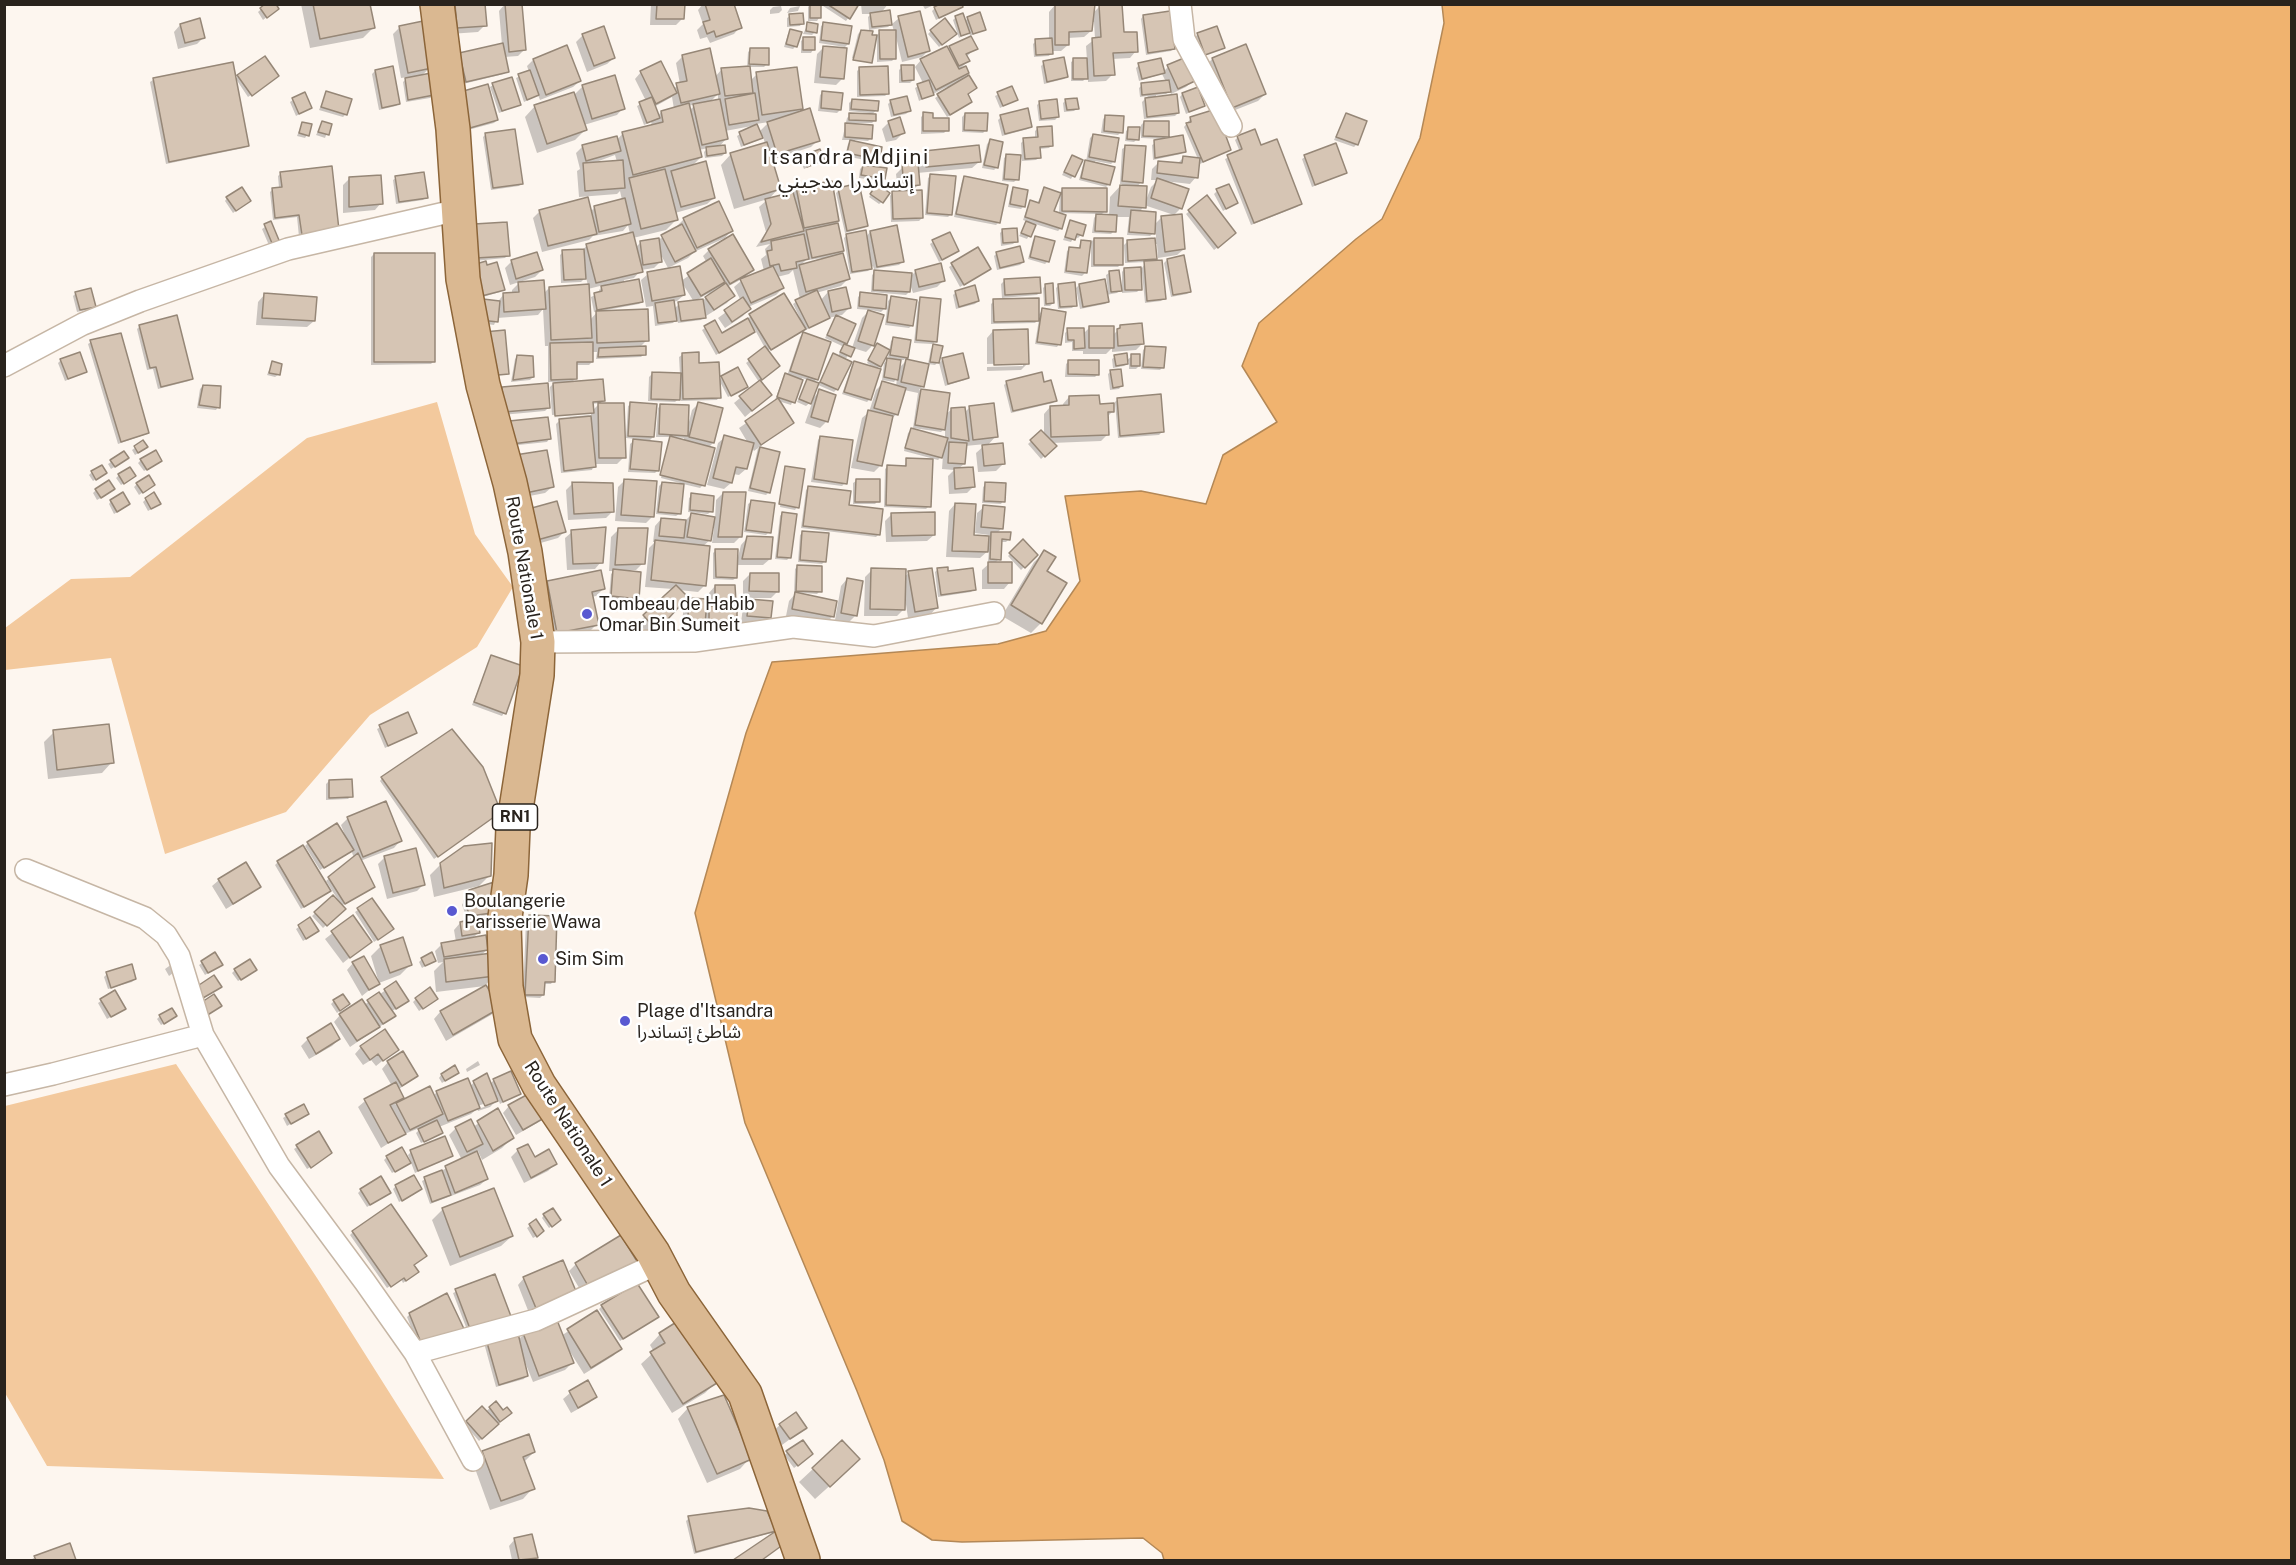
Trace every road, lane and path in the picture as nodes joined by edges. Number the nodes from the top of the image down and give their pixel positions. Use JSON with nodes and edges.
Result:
{"nodes":[{"id":1,"x":437,"y":4,"type":"edge"},
{"id":2,"x":1180,"y":4,"type":"edge"},
{"id":3,"x":1230,"y":126,"type":"dead end"},
{"id":4,"x":458,"y":210,"type":"junction"},
{"id":5,"x":4,"y":366,"type":"edge"},
{"id":6,"x":994,"y":613,"type":"dead end"},
{"id":7,"x":538,"y":642,"type":"junction"},
{"id":8,"x":26,"y":870,"type":"dead end"},
{"id":9,"x":203,"y":1035,"type":"junction"},
{"id":10,"x":4,"y":1085,"type":"edge"},
{"id":11,"x":659,"y":1263,"type":"junction"},
{"id":12,"x":415,"y":1353,"type":"junction"},
{"id":13,"x":473,"y":1460,"type":"dead end"},
{"id":14,"x":803,"y":1560,"type":"edge"}],
"edges":[{"from":1,"to":4,"type":"main road","name":"Route Nationale 1","number":"RN1"},
{"from":2,"to":3,"type":"street"},
{"from":4,"to":5,"type":"street"},
{"from":4,"to":7,"type":"main road","name":"Route Nationale 1","number":"RN1"},
{"from":6,"to":7,"type":"street"},
{"from":7,"to":11,"type":"main road","name":"Route Nationale 1","number":"RN1"},
{"from":8,"to":9,"type":"street"},
{"from":9,"to":10,"type":"street"},
{"from":9,"to":12,"type":"street"},
{"from":11,"to":12,"type":"street"},
{"from":11,"to":14,"type":"main road","name":"Route Nationale 1","number":"RN1"},
{"from":12,"to":13,"type":"street"}]}
